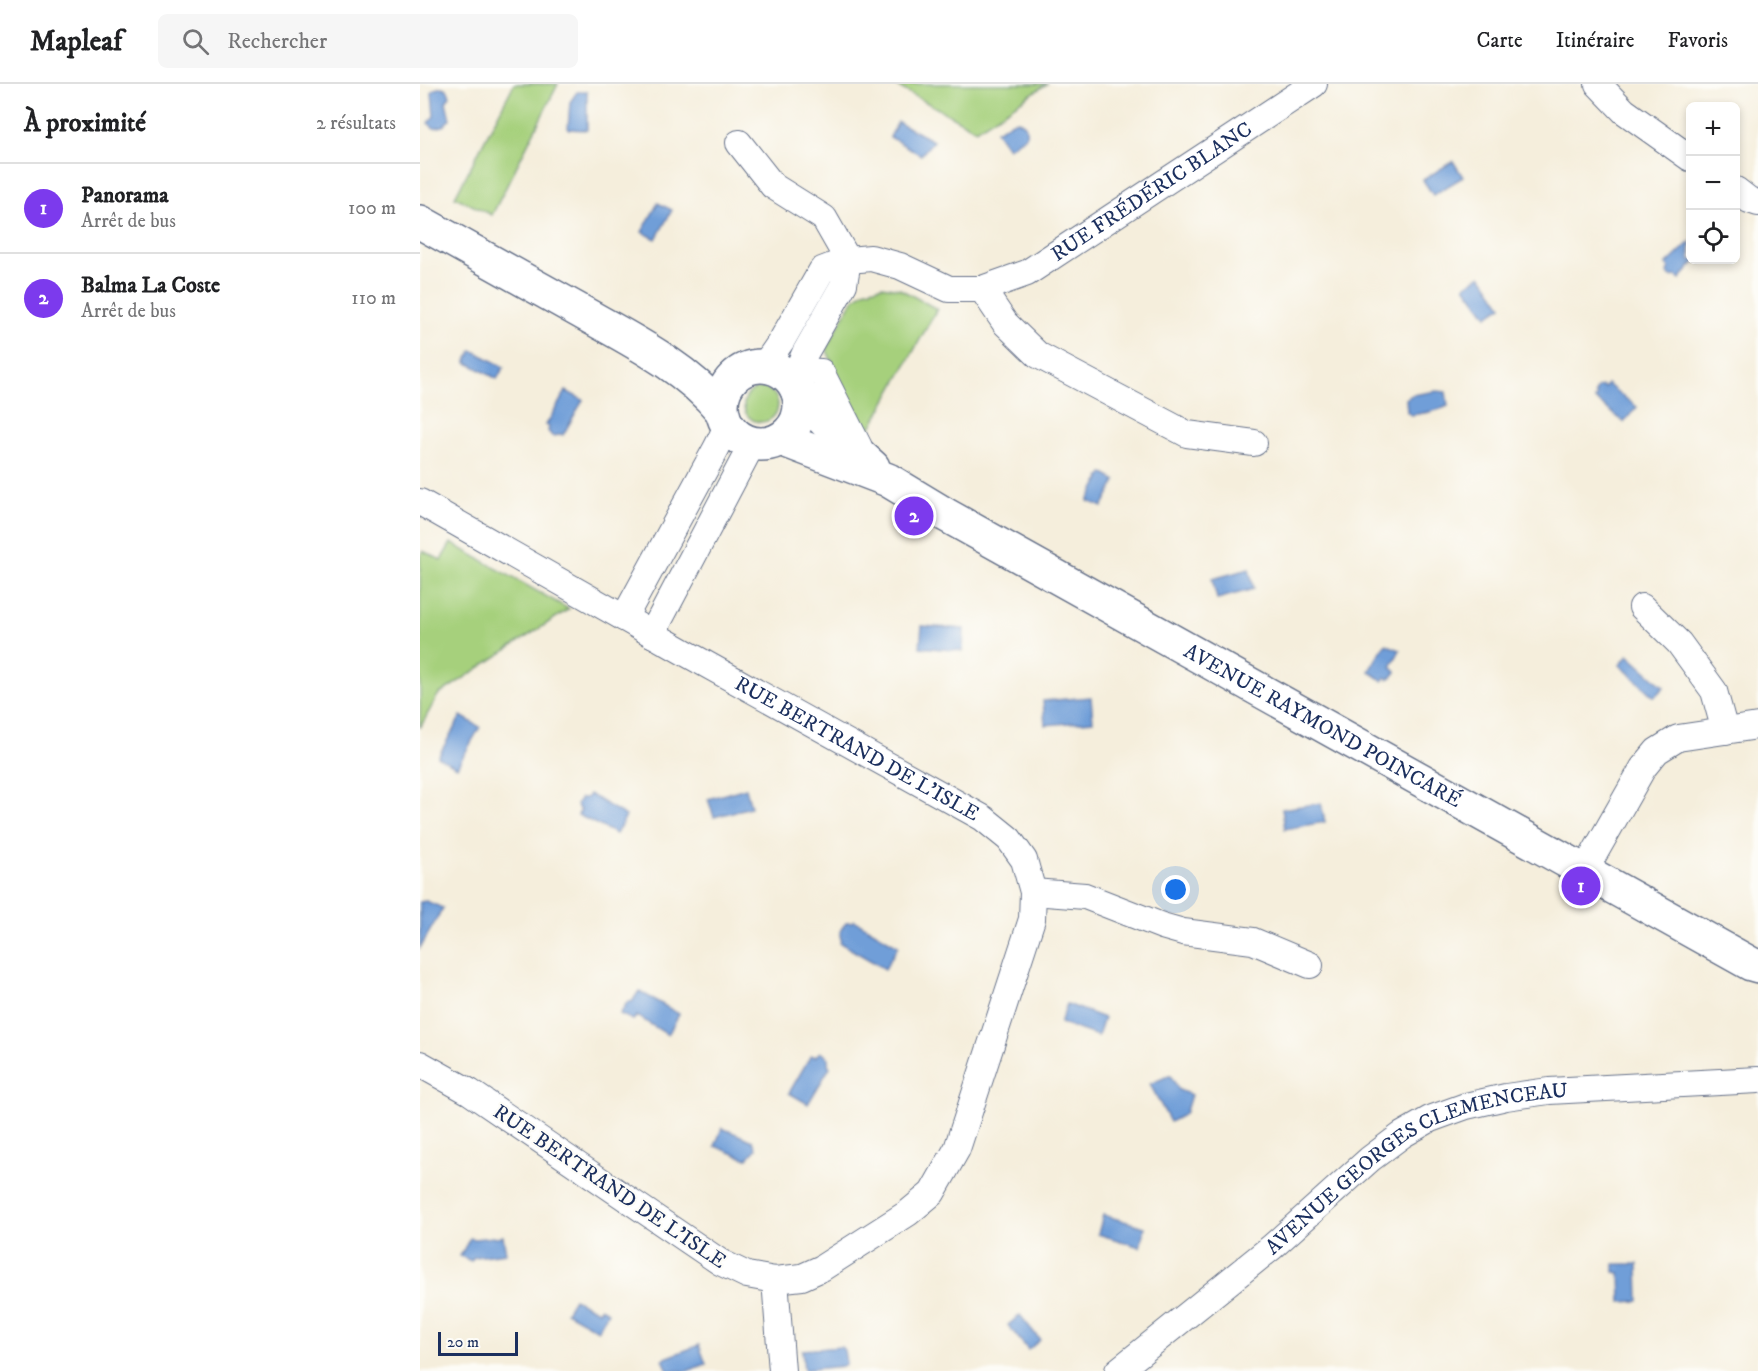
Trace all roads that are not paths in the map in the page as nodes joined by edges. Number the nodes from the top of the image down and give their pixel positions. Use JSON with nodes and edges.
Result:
{"nodes":[{"id":1,"x":1314,"y":84,"type":"edge"},
{"id":2,"x":1598,"y":84,"type":"edge"},
{"id":3,"x":740,"y":143,"type":"dead end"},
{"id":4,"x":1687,"y":156,"type":"edge"},
{"id":5,"x":1740,"y":193,"type":"edge"},
{"id":6,"x":1758,"y":203,"type":"edge"},
{"id":7,"x":420,"y":222,"type":"edge"},
{"id":8,"x":848,"y":260,"type":"junction"},
{"id":9,"x":982,"y":289,"type":"junction"},
{"id":10,"x":632,"y":341,"type":"junction"},
{"id":11,"x":781,"y":375,"type":"junction"},
{"id":12,"x":725,"y":418,"type":"junction"},
{"id":13,"x":768,"y":442,"type":"junction"},
{"id":14,"x":1254,"y":442,"type":"dead end"},
{"id":15,"x":877,"y":470,"type":"junction"},
{"id":16,"x":420,"y":502,"type":"edge"},
{"id":17,"x":1642,"y":608,"type":"dead end"},
{"id":18,"x":624,"y":618,"type":"junction"},
{"id":19,"x":652,"y":634,"type":"junction"},
{"id":20,"x":1758,"y":726,"type":"edge"},
{"id":21,"x":1725,"y":731,"type":"junction"},
{"id":22,"x":1585,"y":870,"type":"junction"},
{"id":23,"x":1033,"y":892,"type":"junction"},
{"id":24,"x":1310,"y":965,"type":"dead end"},
{"id":25,"x":1756,"y":968,"type":"edge"},
{"id":26,"x":420,"y":1064,"type":"edge"},
{"id":27,"x":1758,"y":1080,"type":"edge"},
{"id":28,"x":775,"y":1280,"type":"junction"},
{"id":29,"x":782,"y":1371,"type":"edge"},
{"id":30,"x":1118,"y":1371,"type":"edge"}],
"edges":[{"from":1,"to":9,"type":"street","name":"RUE FRÉDÉRIC BLANC"},
{"from":2,"to":4,"type":"street"},
{"from":3,"to":8,"type":"street"},
{"from":5,"to":6,"type":"street"},
{"from":7,"to":10,"type":"main road"},
{"from":8,"to":9,"type":"street","name":"RUE FRÉDÉRIC BLANC"},
{"from":8,"to":11,"type":"street","name":"RUE FRÉDÉRIC BLANC"},
{"from":9,"to":14,"type":"street"},
{"from":10,"to":11,"type":"main road"},
{"from":10,"to":12,"type":"main road"},
{"from":11,"to":12,"type":"main road"},
{"from":11,"to":13,"type":"main road"},
{"from":11,"to":15,"type":"main road","name":"AVENUE RAYMOND POINCARÉ"},
{"from":12,"to":13,"type":"main road"},
{"from":12,"to":18,"type":"street"},
{"from":13,"to":15,"type":"main road","name":"AVENUE RAYMOND POINCARÉ"},
{"from":13,"to":19,"type":"street"},
{"from":15,"to":22,"type":"main road","name":"AVENUE RAYMOND POINCARÉ"},
{"from":16,"to":18,"type":"street","name":"RUE BERTRAND DE L'ISLE"},
{"from":17,"to":21,"type":"street"},
{"from":18,"to":19,"type":"street","name":"RUE BERTRAND DE L'ISLE"},
{"from":19,"to":23,"type":"street","name":"RUE BERTRAND DE L'ISLE"},
{"from":20,"to":21,"type":"street"},
{"from":21,"to":22,"type":"street"},
{"from":22,"to":25,"type":"main road","name":"AVENUE RAYMOND POINCARÉ"},
{"from":23,"to":24,"type":"street"},
{"from":23,"to":28,"type":"street","name":"RUE BERTRAND DE L'ISLE"},
{"from":26,"to":28,"type":"street","name":"RUE BERTRAND DE L'ISLE"},
{"from":27,"to":30,"type":"street","name":"AVENUE GEORGES CLEMENCEAU"},
{"from":28,"to":29,"type":"street"}]}
